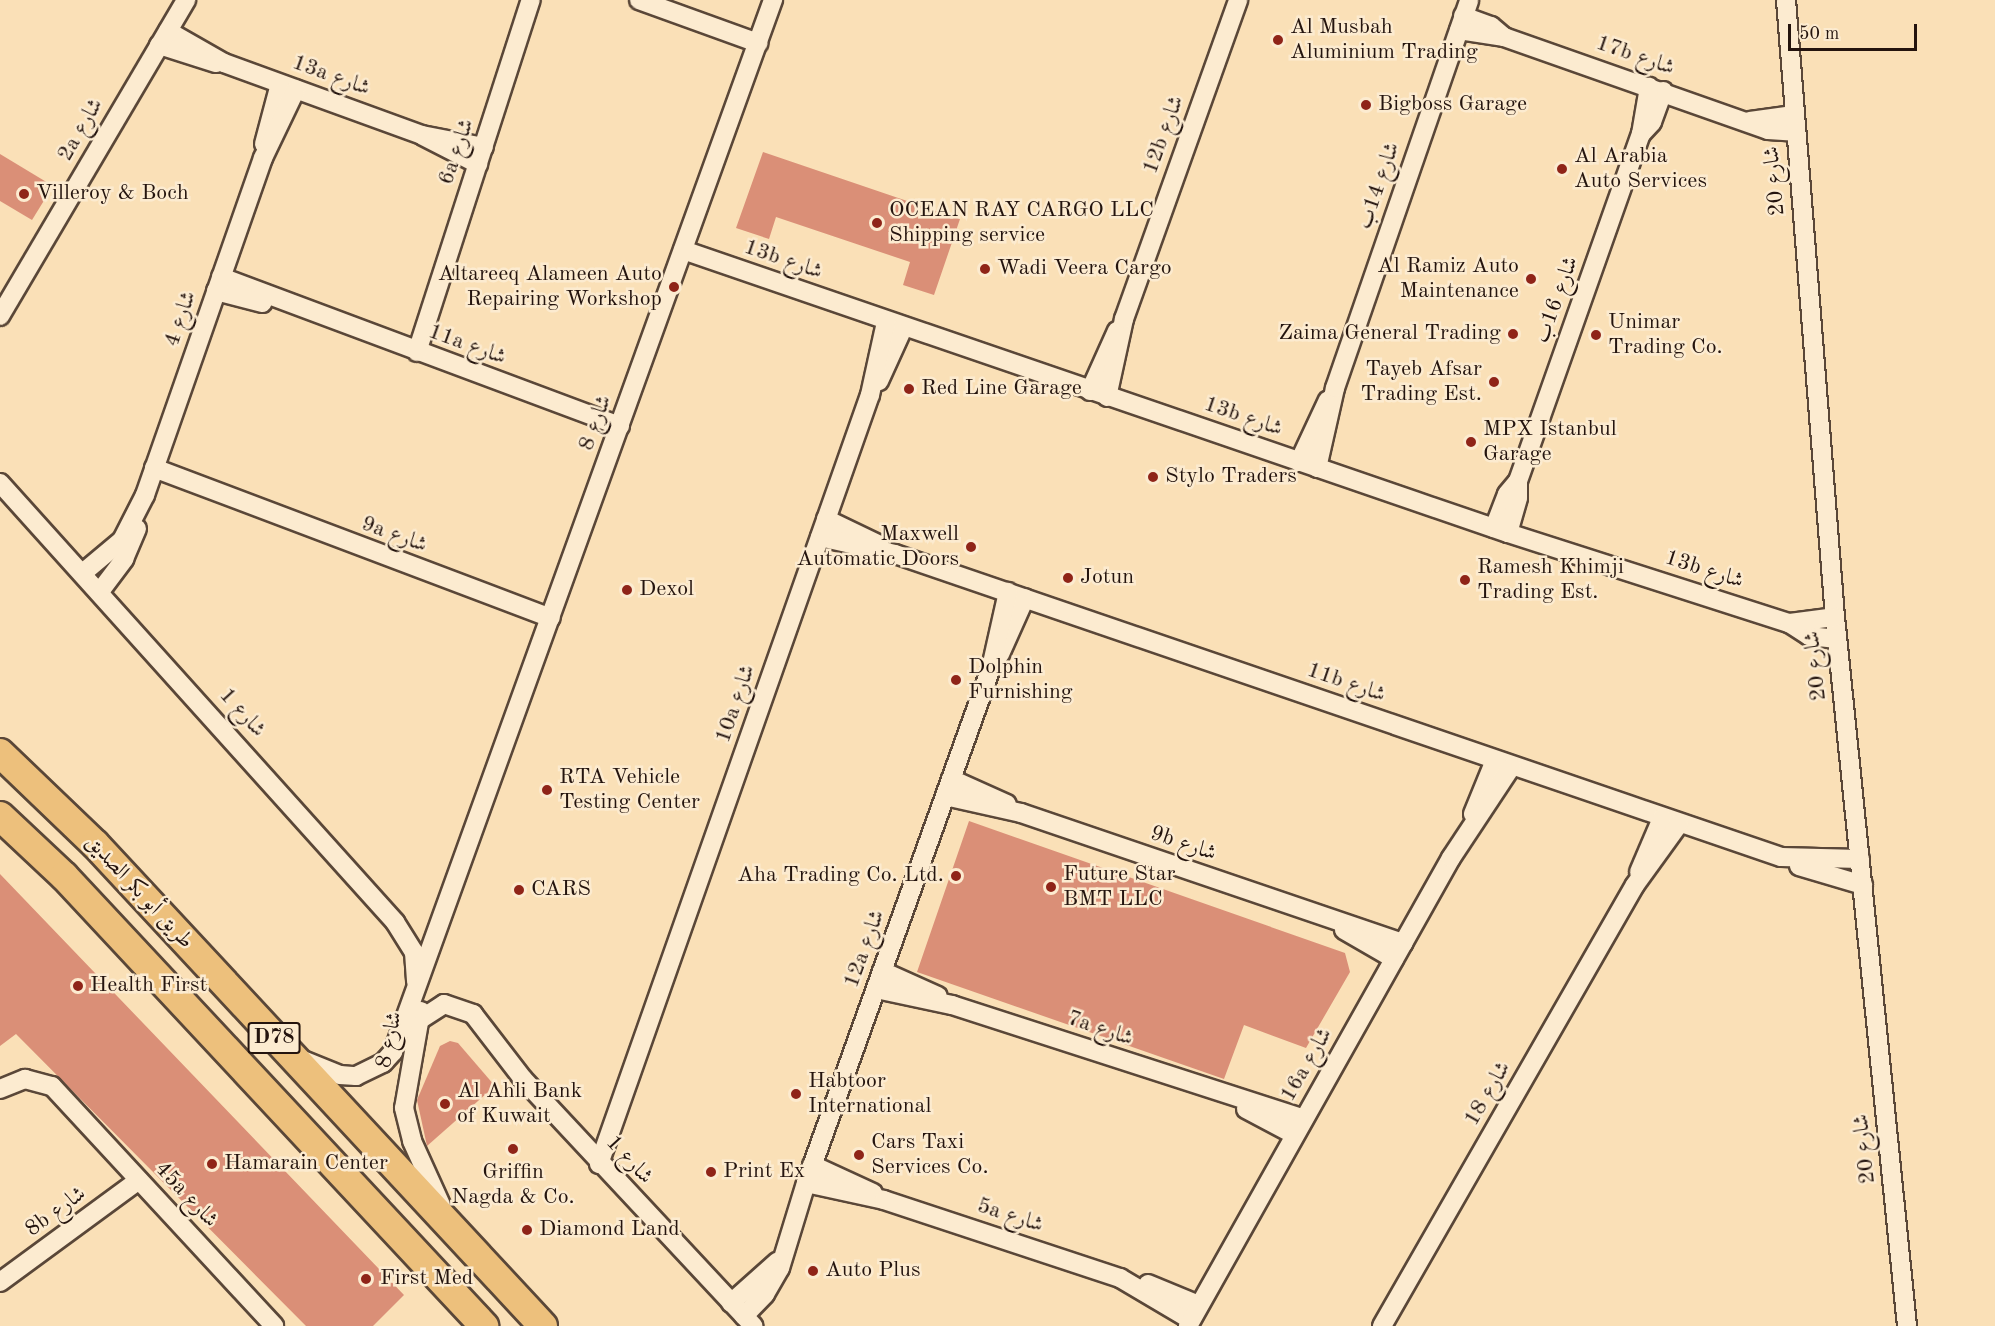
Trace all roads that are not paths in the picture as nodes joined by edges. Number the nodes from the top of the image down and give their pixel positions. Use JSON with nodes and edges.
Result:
{"nodes":[{"id":1,"x":186,"y":0,"type":"edge"},
{"id":2,"x":531,"y":0,"type":"edge"},
{"id":3,"x":544,"y":0,"type":"edge"},
{"id":4,"x":639,"y":0,"type":"edge"},
{"id":5,"x":774,"y":0,"type":"edge"},
{"id":6,"x":1238,"y":0,"type":"edge"},
{"id":7,"x":1786,"y":0,"type":"edge"},
{"id":8,"x":1464,"y":15,"type":"edge"},
{"id":9,"x":163,"y":38,"type":"junction"},
{"id":10,"x":758,"y":43,"type":"junction"},
{"id":11,"x":519,"y":47,"type":"junction"},
{"id":12,"x":289,"y":87,"type":"junction"},
{"id":13,"x":1656,"y":89,"type":"junction"},
{"id":14,"x":1794,"y":124,"type":"junction"},
{"id":15,"x":481,"y":155,"type":"junction"},
{"id":16,"x":683,"y":250,"type":"junction"},
{"id":17,"x":219,"y":284,"type":"junction"},
{"id":18,"x":0,"y":316,"type":"edge"},
{"id":19,"x":886,"y":322,"type":"junction"},
{"id":20,"x":903,"y":328,"type":"junction"},
{"id":21,"x":410,"y":350,"type":"junction"},
{"id":22,"x":1335,"y":388,"type":"junction"},
{"id":23,"x":1098,"y":394,"type":"junction"},
{"id":24,"x":870,"y":395,"type":"junction"},
{"id":25,"x":620,"y":426,"type":"junction"},
{"id":26,"x":1299,"y":462,"type":"junction"},
{"id":27,"x":1317,"y":468,"type":"junction"},
{"id":28,"x":149,"y":482,"type":"junction"},
{"id":29,"x":0,"y":483,"type":"edge"},
{"id":30,"x":826,"y":519,"type":"junction"},
{"id":31,"x":1501,"y":530,"type":"junction"},
{"id":32,"x":820,"y":537,"type":"junction"},
{"id":33,"x":895,"y":554,"type":"junction"},
{"id":34,"x":84,"y":572,"type":"junction"},
{"id":35,"x":101,"y":590,"type":"junction"},
{"id":36,"x":1017,"y":595,"type":"junction"},
{"id":37,"x":1835,"y":617,"type":"junction"},
{"id":38,"x":551,"y":618,"type":"junction"},
{"id":39,"x":1789,"y":623,"type":"junction"},
{"id":40,"x":1837,"y":639,"type":"junction"},
{"id":41,"x":0,"y":753,"type":"edge"},
{"id":42,"x":1504,"y":763,"type":"junction"},
{"id":43,"x":951,"y":779,"type":"junction"},
{"id":44,"x":945,"y":796,"type":"junction"},
{"id":45,"x":1021,"y":813,"type":"junction"},
{"id":46,"x":0,"y":816,"type":"edge"},
{"id":47,"x":1670,"y":821,"type":"junction"},
{"id":48,"x":1781,"y":857,"type":"junction"},
{"id":49,"x":1860,"y":859,"type":"junction"},
{"id":50,"x":464,"y":862,"type":"junction"},
{"id":51,"x":1863,"y":885,"type":"junction"},
{"id":52,"x":1399,"y":951,"type":"junction"},
{"id":53,"x":882,"y":971,"type":"junction"},
{"id":54,"x":876,"y":989,"type":"junction"},
{"id":55,"x":416,"y":992,"type":"junction"},
{"id":56,"x":952,"y":1005,"type":"junction"},
{"id":57,"x":418,"y":1021,"type":"junction"},
{"id":58,"x":288,"y":1053,"type":"junction"},
{"id":59,"x":0,"y":1089,"type":"edge"},
{"id":60,"x":1299,"y":1127,"type":"junction"},
{"id":61,"x":599,"y":1164,"type":"junction"},
{"id":62,"x":812,"y":1165,"type":"junction"},
{"id":63,"x":139,"y":1180,"type":"junction"},
{"id":64,"x":806,"y":1183,"type":"junction"},
{"id":65,"x":884,"y":1200,"type":"junction"},
{"id":66,"x":449,"y":1224,"type":"junction"},
{"id":67,"x":785,"y":1248,"type":"junction"},
{"id":68,"x":0,"y":1282,"type":"edge"},
{"id":69,"x":452,"y":1292,"type":"junction"},
{"id":70,"x":731,"y":1303,"type":"junction"},
{"id":71,"x":1193,"y":1317,"type":"edge"},
{"id":72,"x":749,"y":1321,"type":"edge"},
{"id":73,"x":274,"y":1326,"type":"edge"},
{"id":74,"x":460,"y":1326,"type":"edge"},
{"id":75,"x":484,"y":1326,"type":"edge"},
{"id":76,"x":543,"y":1326,"type":"edge"},
{"id":77,"x":1382,"y":1326,"type":"edge"},
{"id":78,"x":1907,"y":1326,"type":"edge"}],
"edges":[{"from":1,"to":9,"type":"street","name":"2a شارع"},
{"from":2,"to":11,"type":"street","name":"6a شارع"},
{"from":3,"to":11,"type":"street","name":"6a شارع"},
{"from":4,"to":10,"type":"street"},
{"from":5,"to":10,"type":"street","name":"شارع 8"},
{"from":6,"to":23,"type":"street","name":"12b شارع"},
{"from":7,"to":14,"type":"street","name":"شارع 20"},
{"from":8,"to":13,"type":"street","name":"17b شارع"},
{"from":8,"to":22,"type":"street","name":"شارع 14ب"},
{"from":9,"to":12,"type":"street","name":"13a شارع"},
{"from":9,"to":18,"type":"street","name":"2a شارع"},
{"from":10,"to":16,"type":"street","name":"شارع 8"},
{"from":11,"to":15,"type":"street","name":"6a شارع"},
{"from":12,"to":15,"type":"street","name":"13a شارع"},
{"from":12,"to":17,"type":"street","name":"شارع 4"},
{"from":13,"to":14,"type":"street","name":"17b شارع"},
{"from":13,"to":31,"type":"street","name":"شارع 16ب"},
{"from":14,"to":37,"type":"street","name":"شارع 20"},
{"from":15,"to":21,"type":"street","name":"6a شارع"},
{"from":16,"to":19,"type":"street","name":"13b شارع"},
{"from":16,"to":25,"type":"street","name":"شارع 8"},
{"from":17,"to":21,"type":"street","name":"11a شارع"},
{"from":17,"to":28,"type":"street","name":"شارع 4"},
{"from":19,"to":20,"type":"street","name":"13b شارع"},
{"from":19,"to":24,"type":"street","name":"10a شارع"},
{"from":20,"to":23,"type":"street","name":"13b شارع"},
{"from":20,"to":24,"type":"street","name":"10a شارع"},
{"from":21,"to":25,"type":"street","name":"11a شارع"},
{"from":22,"to":26,"type":"street","name":"شارع 14ب"},
{"from":22,"to":27,"type":"street","name":"شارع 14ب"},
{"from":23,"to":26,"type":"street","name":"13b شارع"},
{"from":24,"to":30,"type":"street","name":"10a شارع"},
{"from":25,"to":38,"type":"street","name":"شارع 8"},
{"from":26,"to":27,"type":"street","name":"13b شارع"},
{"from":27,"to":31,"type":"street","name":"13b شارع"},
{"from":28,"to":34,"type":"street","name":"شارع 4"},
{"from":28,"to":35,"type":"street","name":"شارع 4"},
{"from":28,"to":38,"type":"street","name":"9a شارع"},
{"from":29,"to":34,"type":"street","name":"شارع 1"},
{"from":30,"to":32,"type":"street","name":"10a شارع"},
{"from":30,"to":33,"type":"street","name":"11b شارع"},
{"from":31,"to":39,"type":"street","name":"13b شارع"},
{"from":32,"to":33,"type":"street","name":"11b شارع"},
{"from":32,"to":61,"type":"street","name":"10a شارع"},
{"from":33,"to":36,"type":"street","name":"11b شارع"},
{"from":34,"to":35,"type":"street","name":"شارع 1"},
{"from":35,"to":55,"type":"street","name":"شارع 1"},
{"from":36,"to":42,"type":"street","name":"11b شارع"},
{"from":36,"to":43,"type":"street","name":"12a شارع"},
{"from":37,"to":39,"type":"street","name":"13b شارع"},
{"from":37,"to":40,"type":"street","name":"شارع 20"},
{"from":38,"to":50,"type":"street","name":"شارع 8"},
{"from":39,"to":40,"type":"street","name":"13b شارع"},
{"from":40,"to":49,"type":"street","name":"شارع 20"},
{"from":41,"to":58,"type":"main road","name":"طريق أبو بكر الصديق","number":"D78"},
{"from":42,"to":47,"type":"street","name":"11b شارع"},
{"from":42,"to":52,"type":"street","name":"16a شارع"},
{"from":43,"to":44,"type":"street","name":"12a شارع"},
{"from":43,"to":45,"type":"street","name":"9b شارع"},
{"from":44,"to":45,"type":"street","name":"9b شارع"},
{"from":44,"to":53,"type":"street","name":"12a شارع"},
{"from":45,"to":52,"type":"street","name":"9b شارع"},
{"from":46,"to":69,"type":"main road","name":"طريق أبو بكر الصديق","number":"D78"},
{"from":47,"to":48,"type":"street","name":"11b شارع"},
{"from":47,"to":77,"type":"street","name":"شارع 18"},
{"from":48,"to":49,"type":"street","name":"11b شارع"},
{"from":48,"to":51,"type":"street","name":"11b شارع"},
{"from":49,"to":51,"type":"street","name":"شارع 20"},
{"from":50,"to":55,"type":"street","name":"شارع 8"},
{"from":50,"to":57,"type":"street","name":"شارع 8"},
{"from":51,"to":78,"type":"street","name":"شارع 20"},
{"from":52,"to":60,"type":"street","name":"16a شارع"},
{"from":53,"to":54,"type":"street","name":"12a شارع"},
{"from":53,"to":56,"type":"street","name":"7a شارع"},
{"from":54,"to":56,"type":"street","name":"7a شارع"},
{"from":54,"to":62,"type":"street","name":"12a شارع"},
{"from":55,"to":58,"type":"street","name":"شارع 8"},
{"from":56,"to":60,"type":"street","name":"7a شارع"},
{"from":57,"to":61,"type":"street","name":"شارع 1"},
{"from":57,"to":66,"type":"street","name":"شارع 8"},
{"from":58,"to":66,"type":"main road","name":"طريق أبو بكر الصديق","number":"D78"},
{"from":59,"to":63,"type":"street","name":"45a شارع"},
{"from":60,"to":71,"type":"street","name":"16a شارع"},
{"from":61,"to":70,"type":"street","name":"شارع 1"},
{"from":62,"to":64,"type":"street","name":"12a شارع"},
{"from":62,"to":65,"type":"street","name":"5a شارع"},
{"from":63,"to":68,"type":"street","name":"8b شارع"},
{"from":63,"to":73,"type":"street","name":"45a شارع"},
{"from":64,"to":65,"type":"street","name":"5a شارع"},
{"from":64,"to":67,"type":"street","name":"12a شارع"},
{"from":65,"to":71,"type":"street","name":"5a شارع"},
{"from":66,"to":76,"type":"main road","name":"طريق أبو بكر الصديق","number":"D78"},
{"from":67,"to":70,"type":"street","name":"12a شارع"},
{"from":67,"to":72,"type":"street","name":"12a شارع"},
{"from":69,"to":74,"type":"street"},
{"from":69,"to":75,"type":"main road","name":"طريق أبو بكر الصديق","number":"D78"},
{"from":70,"to":72,"type":"street","name":"شارع 1"}]}
